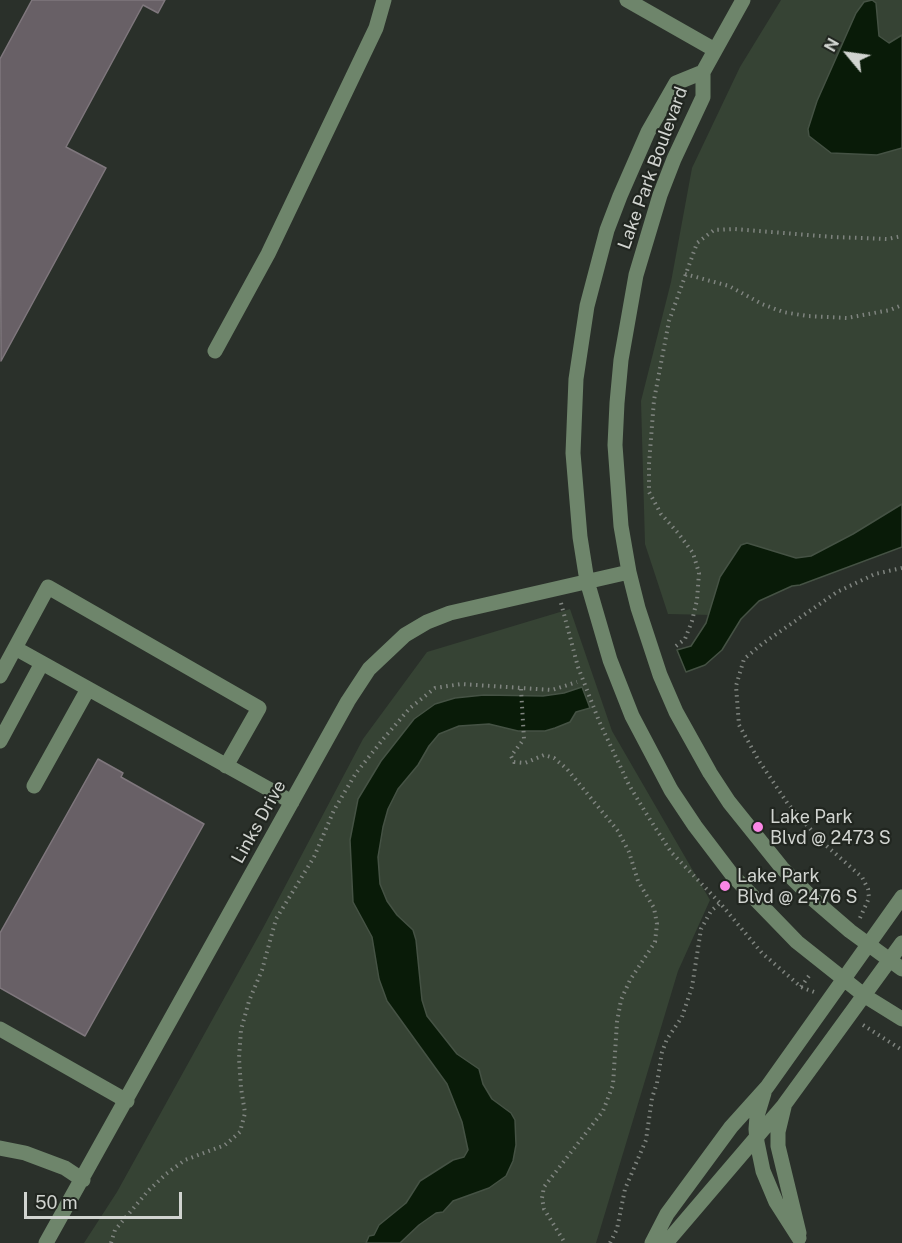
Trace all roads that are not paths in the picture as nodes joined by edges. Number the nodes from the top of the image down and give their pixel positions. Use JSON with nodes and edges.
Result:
{"nodes":[{"id":1,"x":384,"y":0,"type":"edge"},
{"id":2,"x":627,"y":0,"type":"edge"},
{"id":3,"x":743,"y":0,"type":"edge"},
{"id":4,"x":715,"y":50,"type":"junction"},
{"id":5,"x":703,"y":72,"type":"junction"},
{"id":6,"x":215,"y":351,"type":"dead end"},
{"id":7,"x":629,"y":572,"type":"junction"},
{"id":8,"x":587,"y":582,"type":"junction"},
{"id":9,"x":15,"y":648,"type":"junction"},
{"id":10,"x":42,"y":663,"type":"junction"},
{"id":11,"x":0,"y":676,"type":"edge"},
{"id":12,"x":88,"y":689,"type":"junction"},
{"id":13,"x":0,"y":741,"type":"edge"},
{"id":14,"x":226,"y":766,"type":"junction"},
{"id":15,"x":34,"y":786,"type":"dead end"},
{"id":16,"x":292,"y":802,"type":"junction"},
{"id":17,"x":902,"y":897,"type":"edge"},
{"id":18,"x":902,"y":943,"type":"edge"},
{"id":19,"x":868,"y":945,"type":"junction"},
{"id":20,"x":896,"y":965,"type":"edge"},
{"id":21,"x":843,"y":980,"type":"junction"},
{"id":22,"x":865,"y":996,"type":"junction"},
{"id":23,"x":902,"y":1019,"type":"edge"},
{"id":24,"x":0,"y":1029,"type":"edge"},
{"id":25,"x":766,"y":1087,"type":"junction"},
{"id":26,"x":126,"y":1101,"type":"junction"},
{"id":27,"x":784,"y":1105,"type":"junction"},
{"id":28,"x":757,"y":1138,"type":"junction"},
{"id":29,"x":0,"y":1148,"type":"edge"},
{"id":30,"x":83,"y":1180,"type":"junction"},
{"id":31,"x":800,"y":1240,"type":"edge"},
{"id":32,"x":46,"y":1243,"type":"edge"},
{"id":33,"x":652,"y":1243,"type":"edge"},
{"id":34,"x":666,"y":1243,"type":"edge"}],
"edges":[{"from":1,"to":6,"type":"street"},
{"from":2,"to":4,"type":"street"},
{"from":3,"to":4,"type":"street","name":"Lake Park Boulevard"},
{"from":4,"to":5,"type":"street","name":"Lake Park Boulevard"},
{"from":5,"to":7,"type":"street","name":"Lake Park Boulevard"},
{"from":5,"to":8,"type":"street","name":"Lake Park Boulevard"},
{"from":7,"to":8,"type":"street","name":"Links Drive"},
{"from":7,"to":19,"type":"street","name":"Lake Park Boulevard"},
{"from":8,"to":16,"type":"street","name":"Links Drive"},
{"from":8,"to":21,"type":"street","name":"Lake Park Boulevard"},
{"from":9,"to":10,"type":"street"},
{"from":9,"to":11,"type":"street"},
{"from":9,"to":14,"type":"street"},
{"from":10,"to":12,"type":"street"},
{"from":10,"to":13,"type":"street"},
{"from":12,"to":14,"type":"street"},
{"from":12,"to":15,"type":"street"},
{"from":14,"to":16,"type":"street"},
{"from":16,"to":26,"type":"street","name":"Links Drive"},
{"from":17,"to":19,"type":"street"},
{"from":18,"to":20,"type":"street"},
{"from":19,"to":20,"type":"street","name":"Lake Park Boulevard"},
{"from":19,"to":21,"type":"street"},
{"from":20,"to":22,"type":"street"},
{"from":21,"to":22,"type":"street","name":"Lake Park Boulevard"},
{"from":21,"to":25,"type":"street"},
{"from":22,"to":23,"type":"street","name":"Lake Park Boulevard"},
{"from":22,"to":27,"type":"street"},
{"from":24,"to":26,"type":"street"},
{"from":25,"to":28,"type":"street"},
{"from":25,"to":33,"type":"street"},
{"from":26,"to":30,"type":"street","name":"Links Drive"},
{"from":27,"to":28,"type":"street"},
{"from":27,"to":31,"type":"street"},
{"from":28,"to":31,"type":"street"},
{"from":28,"to":34,"type":"street"},
{"from":29,"to":30,"type":"street"},
{"from":30,"to":32,"type":"street","name":"Links Drive"}]}
